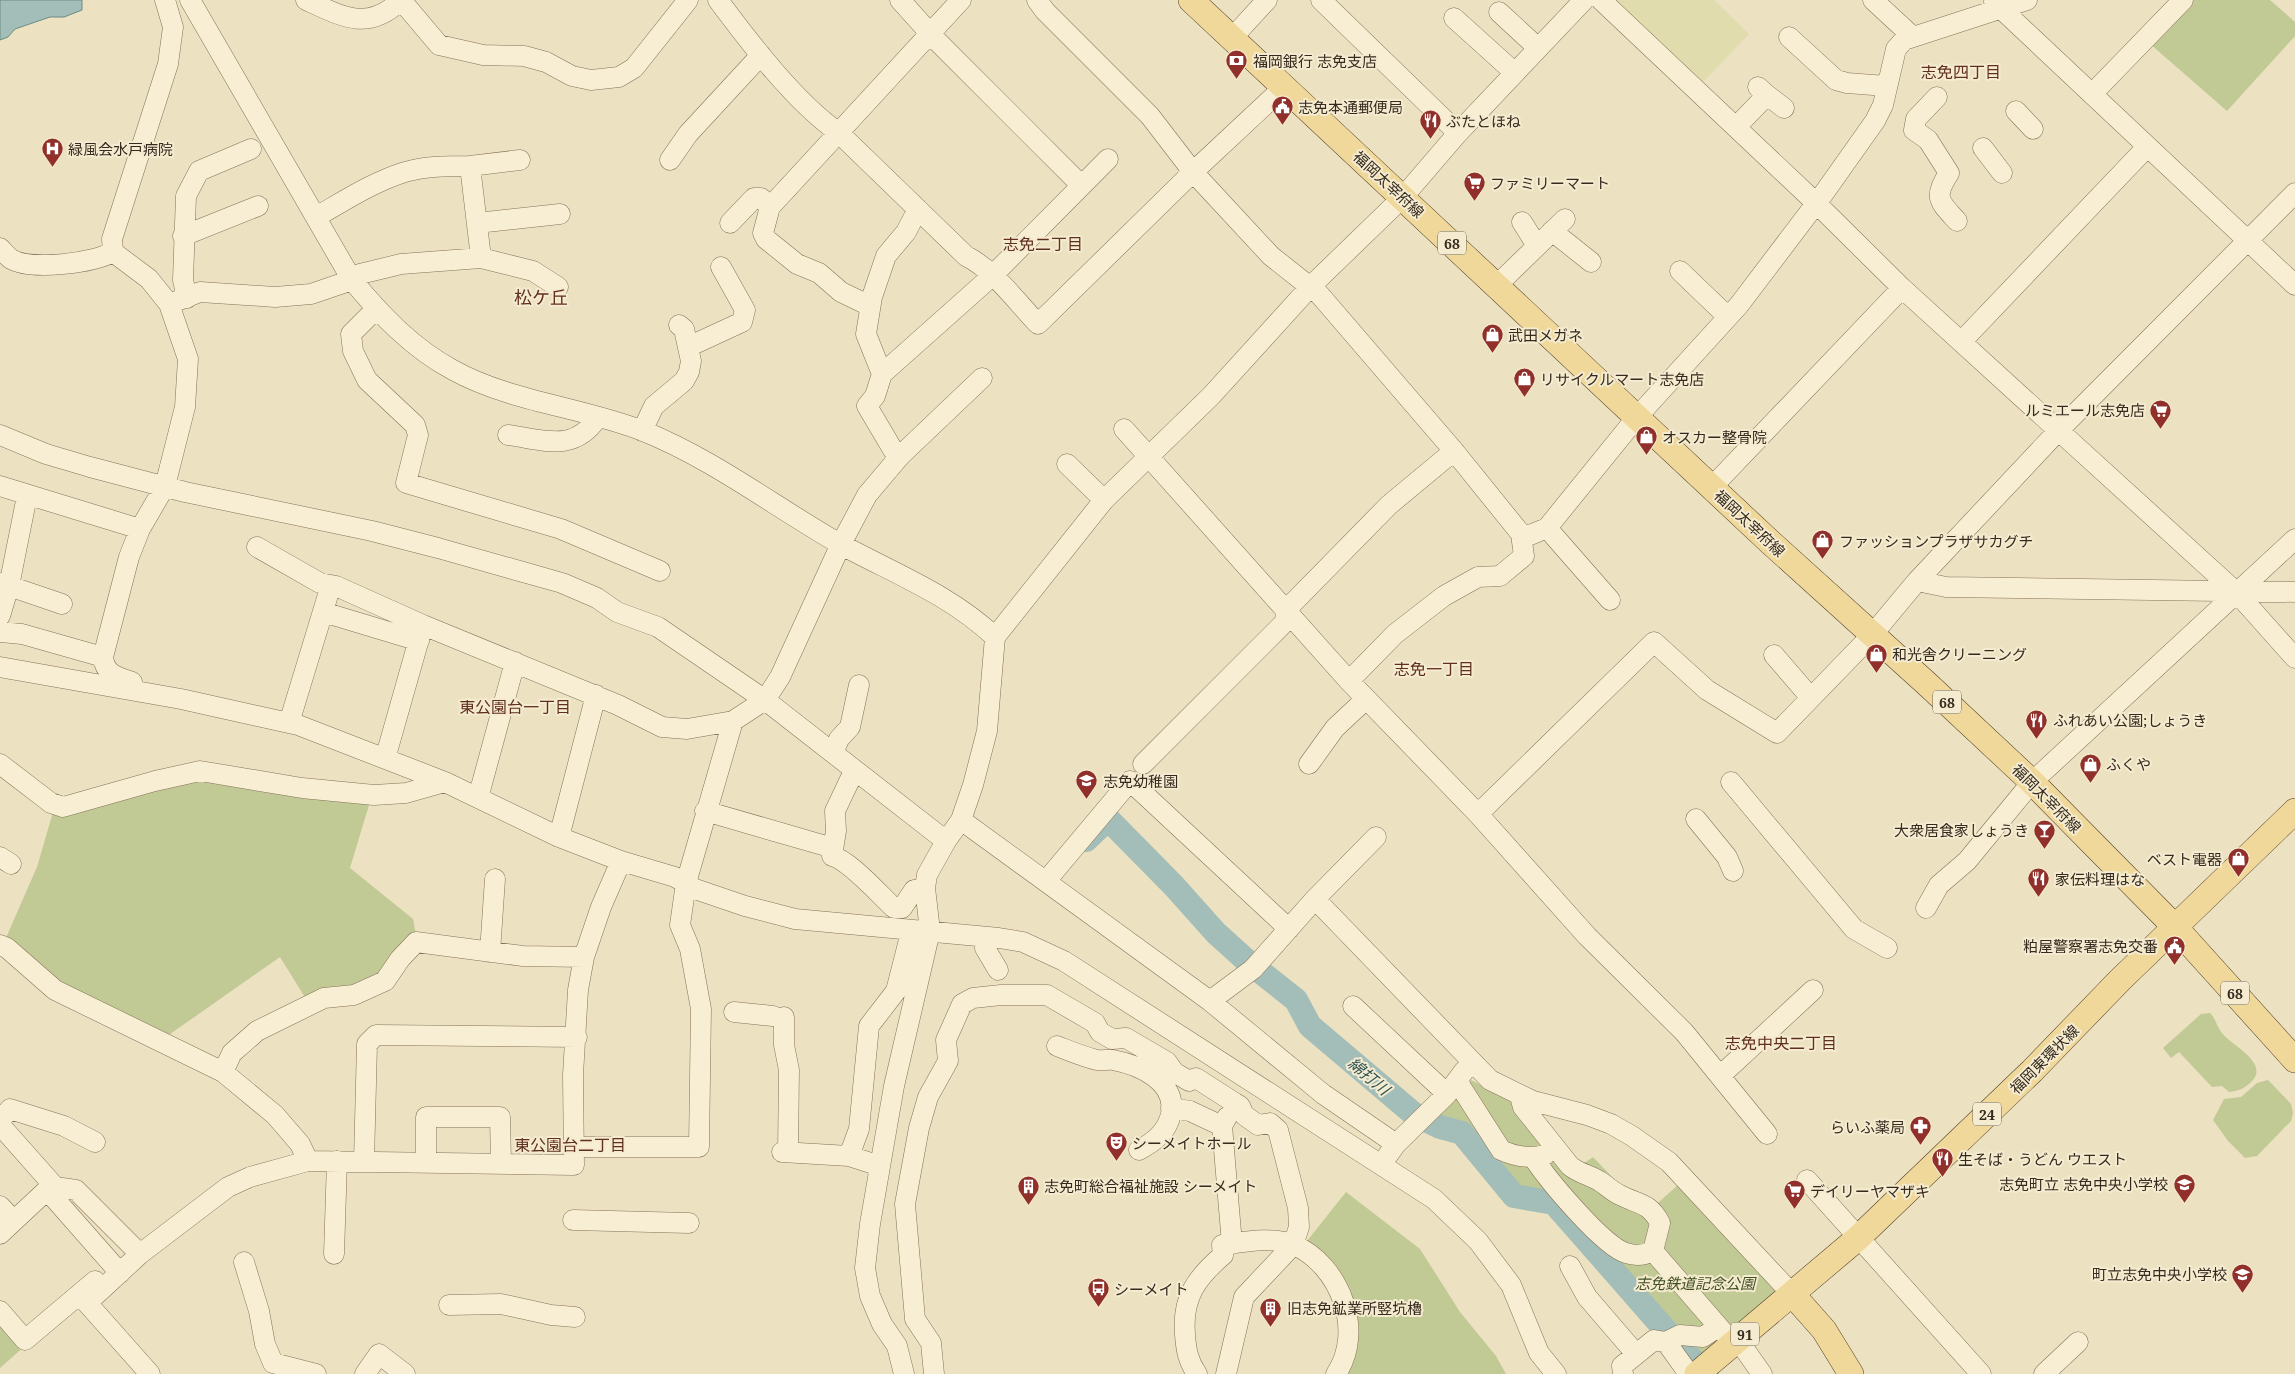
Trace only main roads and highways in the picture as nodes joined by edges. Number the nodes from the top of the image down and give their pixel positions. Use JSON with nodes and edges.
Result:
{"nodes":[{"id":1,"x":1191,"y":0,"type":"edge"},
{"id":2,"x":2295,"y":811,"type":"edge"},
{"id":3,"x":2174,"y":926,"type":"junction"},
{"id":4,"x":2295,"y":1060,"type":"edge"},
{"id":5,"x":1793,"y":1295,"type":"junction"},
{"id":6,"x":1697,"y":1374,"type":"edge"},
{"id":7,"x":1851,"y":1374,"type":"edge"}],
"edges":[{"from":1,"to":3,"type":"main road","name":"福岡太宰府線","number":"68"},
{"from":2,"to":3,"type":"main road","name":"福岡東環状線","number":"24"},
{"from":3,"to":4,"type":"main road","name":"福岡太宰府線","number":"68"},
{"from":3,"to":5,"type":"main road","name":"福岡東環状線","number":"24"},
{"from":5,"to":6,"type":"main road","number":"91"},
{"from":5,"to":7,"type":"main road"}]}
